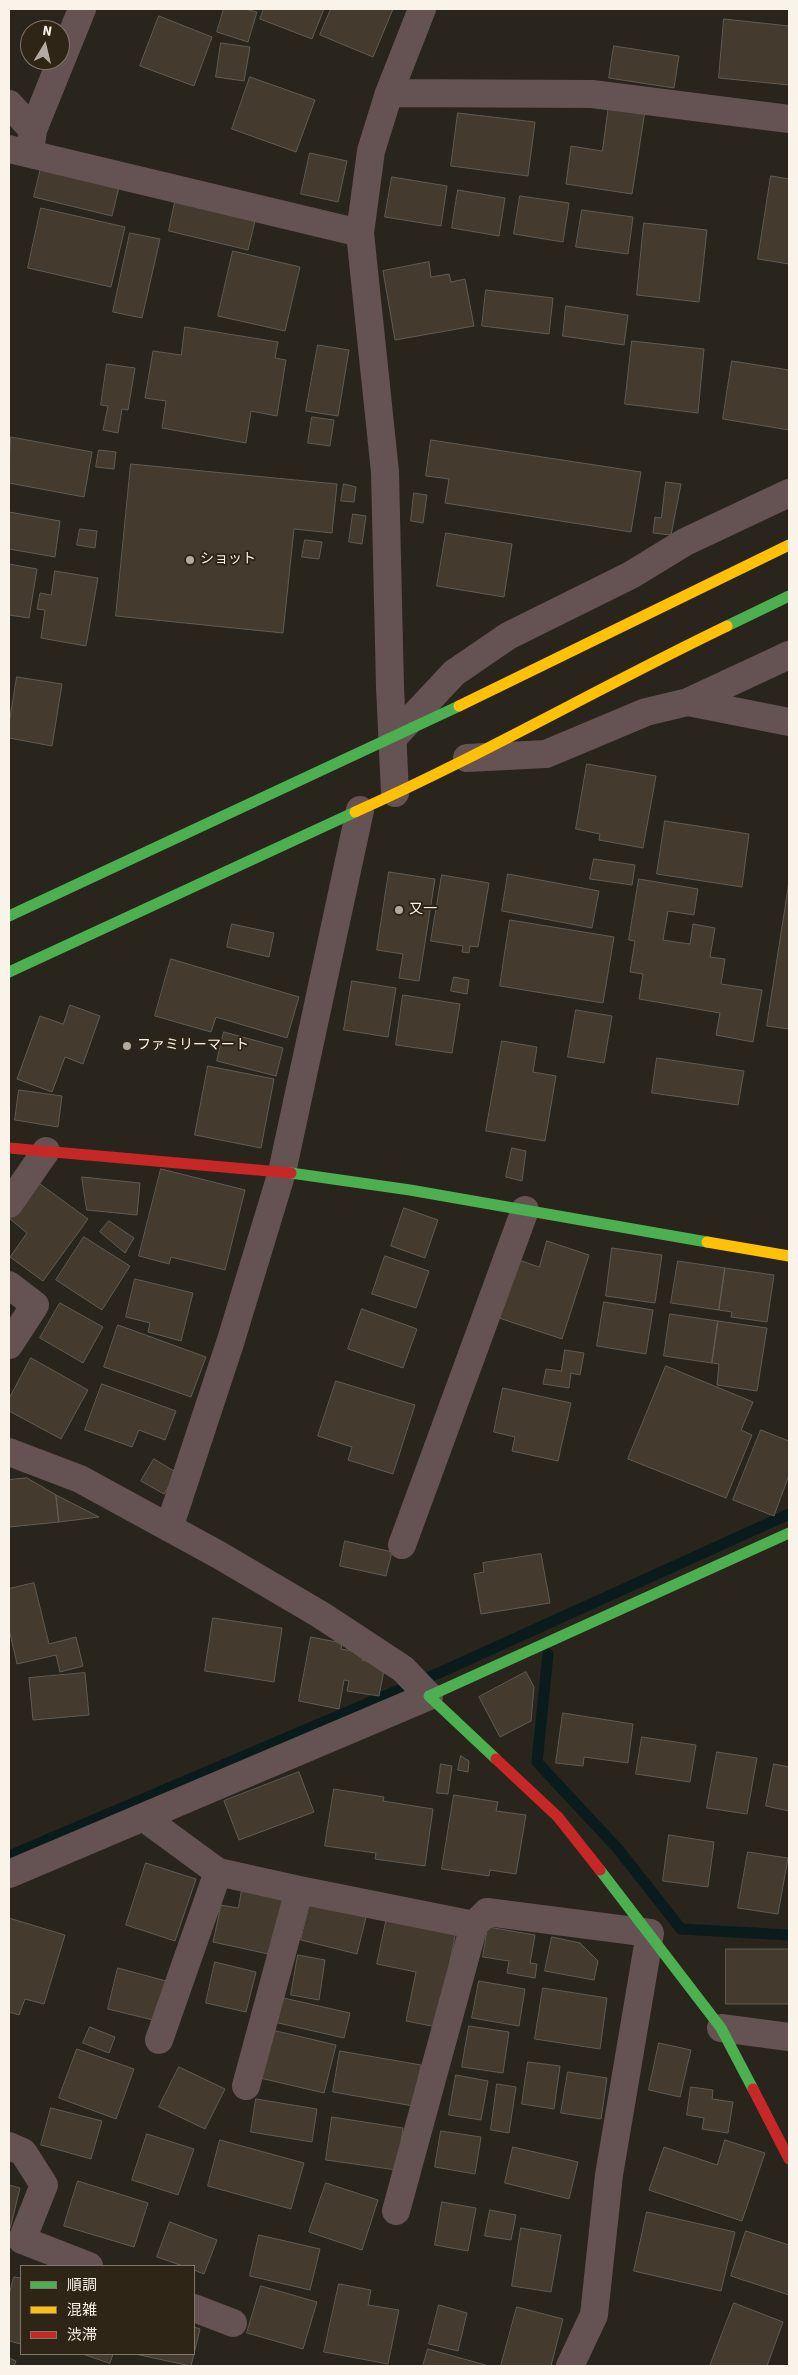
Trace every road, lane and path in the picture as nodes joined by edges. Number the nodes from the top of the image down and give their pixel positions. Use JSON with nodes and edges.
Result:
{"nodes":[{"id":1,"x":82,"y":9,"type":"edge"},
{"id":2,"x":422,"y":9,"type":"edge"},
{"id":3,"x":389,"y":93,"type":"junction"},
{"id":4,"x":9,"y":104,"type":"edge"},
{"id":5,"x":789,"y":120,"type":"edge"},
{"id":6,"x":24,"y":144,"type":"edge"},
{"id":7,"x":360,"y":233,"type":"junction"},
{"id":8,"x":789,"y":493,"type":"edge"},
{"id":9,"x":789,"y":545,"type":"edge"},
{"id":10,"x":789,"y":596,"type":"edge"},
{"id":11,"x":789,"y":654,"type":"edge"},
{"id":12,"x":688,"y":702,"type":"junction"},
{"id":13,"x":789,"y":722,"type":"edge"},
{"id":14,"x":393,"y":738,"type":"junction"},
{"id":15,"x":467,"y":758,"type":"junction"},
{"id":16,"x":396,"y":793,"type":"junction"},
{"id":17,"x":360,"y":810,"type":"junction"},
{"id":18,"x":9,"y":916,"type":"edge"},
{"id":19,"x":9,"y":972,"type":"edge"},
{"id":20,"x":9,"y":1148,"type":"edge"},
{"id":21,"x":46,"y":1151,"type":"junction"},
{"id":22,"x":282,"y":1172,"type":"junction"},
{"id":23,"x":9,"y":1204,"type":"edge"},
{"id":24,"x":524,"y":1210,"type":"junction"},
{"id":25,"x":789,"y":1256,"type":"edge"},
{"id":26,"x":9,"y":1285,"type":"edge"},
{"id":27,"x":9,"y":1346,"type":"edge"},
{"id":28,"x":9,"y":1452,"type":"edge"},
{"id":29,"x":169,"y":1528,"type":"junction"},
{"id":30,"x":789,"y":1533,"type":"edge"},
{"id":31,"x":402,"y":1545,"type":"dead end"},
{"id":32,"x":421,"y":1688,"type":"junction"},
{"id":33,"x":143,"y":1817,"type":"junction"},
{"id":34,"x":218,"y":1872,"type":"junction"},
{"id":35,"x":9,"y":1874,"type":"edge"},
{"id":36,"x":299,"y":1890,"type":"junction"},
{"id":37,"x":474,"y":1925,"type":"junction"},
{"id":38,"x":650,"y":1933,"type":"junction"},
{"id":39,"x":722,"y":2028,"type":"junction"},
{"id":40,"x":789,"y":2037,"type":"edge"},
{"id":41,"x":159,"y":2040,"type":"dead end"},
{"id":42,"x":246,"y":2086,"type":"dead end"},
{"id":43,"x":9,"y":2146,"type":"edge"},
{"id":44,"x":789,"y":2159,"type":"edge"},
{"id":45,"x":396,"y":2211,"type":"dead end"},
{"id":46,"x":86,"y":2265,"type":"edge"},
{"id":47,"x":195,"y":2308,"type":"edge"},
{"id":48,"x":233,"y":2323,"type":"dead end"},
{"id":49,"x":570,"y":2366,"type":"edge"}],
"edges":[{"from":1,"to":6,"type":"street"},
{"from":2,"to":3,"type":"street"},
{"from":3,"to":5,"type":"street"},
{"from":3,"to":7,"type":"street"},
{"from":4,"to":6,"type":"street"},
{"from":6,"to":7,"type":"street"},
{"from":7,"to":14,"type":"street"},
{"from":8,"to":14,"type":"street"},
{"from":9,"to":14,"type":"street"},
{"from":10,"to":15,"type":"street"},
{"from":11,"to":12,"type":"street"},
{"from":12,"to":13,"type":"street"},
{"from":12,"to":15,"type":"street"},
{"from":14,"to":16,"type":"street"},
{"from":14,"to":18,"type":"street"},
{"from":15,"to":16,"type":"street"},
{"from":16,"to":17,"type":"street"},
{"from":17,"to":19,"type":"street"},
{"from":17,"to":22,"type":"street"},
{"from":20,"to":21,"type":"street"},
{"from":21,"to":22,"type":"street"},
{"from":21,"to":23,"type":"street"},
{"from":22,"to":24,"type":"street"},
{"from":22,"to":29,"type":"street"},
{"from":24,"to":25,"type":"street"},
{"from":24,"to":31,"type":"street"},
{"from":26,"to":27,"type":"street"},
{"from":28,"to":29,"type":"street"},
{"from":29,"to":32,"type":"street"},
{"from":30,"to":32,"type":"street"},
{"from":32,"to":33,"type":"street"},
{"from":32,"to":38,"type":"street"},
{"from":33,"to":34,"type":"street"},
{"from":33,"to":35,"type":"street"},
{"from":34,"to":36,"type":"street"},
{"from":34,"to":41,"type":"street"},
{"from":36,"to":37,"type":"street"},
{"from":36,"to":42,"type":"street"},
{"from":37,"to":38,"type":"street"},
{"from":37,"to":45,"type":"street"},
{"from":38,"to":39,"type":"street"},
{"from":38,"to":49,"type":"street"},
{"from":39,"to":40,"type":"street"},
{"from":39,"to":44,"type":"street"},
{"from":43,"to":46,"type":"street"},
{"from":47,"to":48,"type":"street"}]}
